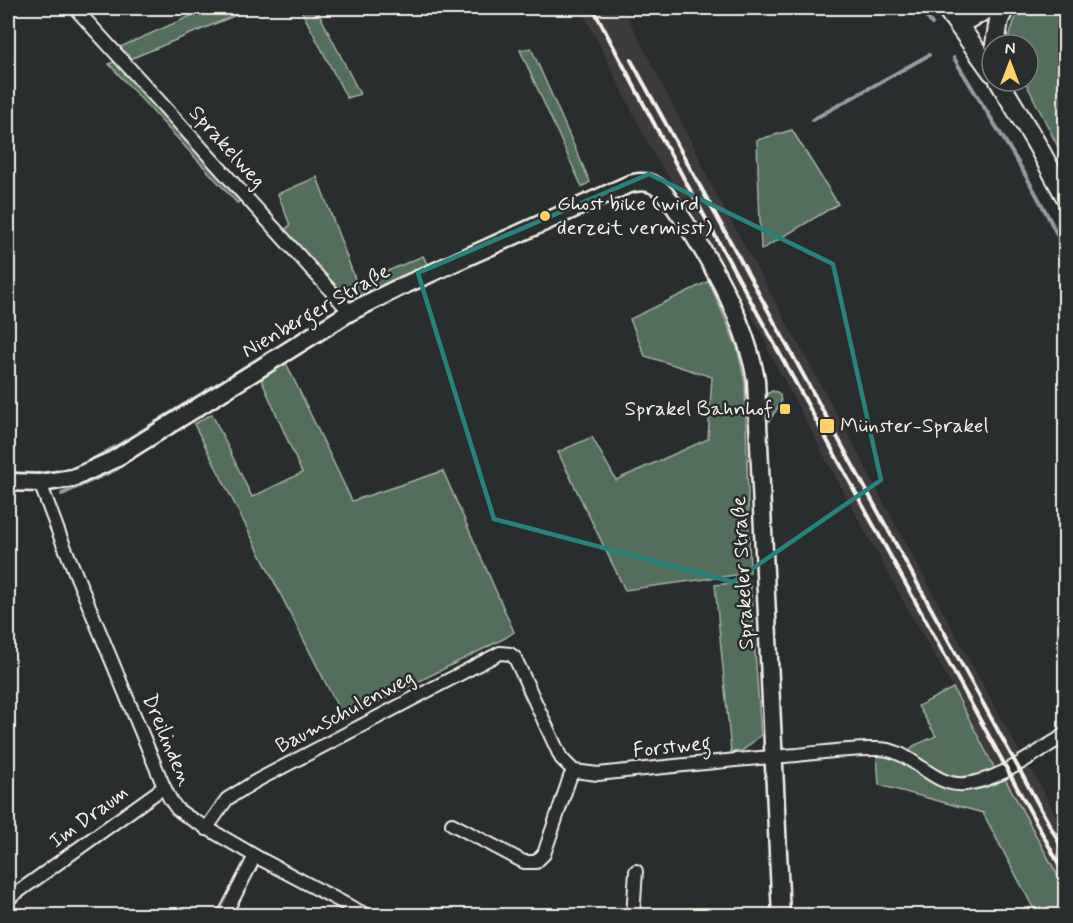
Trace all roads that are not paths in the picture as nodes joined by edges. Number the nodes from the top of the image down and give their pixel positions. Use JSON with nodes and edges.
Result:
{"nodes":[{"id":1,"x":75,"y":8,"type":"edge"},
{"id":2,"x":946,"y":8,"type":"edge"},
{"id":3,"x":992,"y":8,"type":"edge"},
{"id":4,"x":1005,"y":8,"type":"edge"},
{"id":5,"x":959,"y":25,"type":"junction"},
{"id":6,"x":996,"y":33,"type":"edge"},
{"id":7,"x":980,"y":54,"type":"edge"},
{"id":8,"x":1007,"y":93,"type":"edge"},
{"id":9,"x":1065,"y":198,"type":"edge"},
{"id":10,"x":697,"y":241,"type":"joint"},
{"id":11,"x":350,"y":312,"type":"junction"},
{"id":12,"x":8,"y":482,"type":"edge"},
{"id":13,"x":40,"y":483,"type":"junction"},
{"id":14,"x":1065,"y":732,"type":"edge"},
{"id":15,"x":774,"y":756,"type":"junction"},
{"id":16,"x":574,"y":771,"type":"junction"},
{"id":17,"x":164,"y":787,"type":"junction"},
{"id":18,"x":452,"y":824,"type":"dead end"},
{"id":19,"x":206,"y":829,"type":"junction"},
{"id":20,"x":255,"y":856,"type":"junction"},
{"id":21,"x":636,"y":871,"type":"dead end"},
{"id":22,"x":8,"y":899,"type":"edge"},
{"id":23,"x":224,"y":915,"type":"edge"},
{"id":24,"x":368,"y":915,"type":"edge"},
{"id":25,"x":633,"y":915,"type":"edge"},
{"id":26,"x":781,"y":915,"type":"edge"}],
"edges":[{"from":1,"to":11,"type":"street","name":"Sprakelweg"},
{"from":2,"to":5,"type":"main road"},
{"from":3,"to":5,"type":"street"},
{"from":4,"to":6,"type":"main road"},
{"from":5,"to":7,"type":"main road"},
{"from":8,"to":9,"type":"main road"},
{"from":10,"to":11,"type":"street","name":"Nienberger Straße"},
{"from":10,"to":15,"type":"street","name":"Sprakeler Straße"},
{"from":11,"to":13,"type":"street","name":"Nienberger Straße"},
{"from":12,"to":13,"type":"street","name":"Nienberger Straße"},
{"from":13,"to":17,"type":"street","name":"Dreilinden"},
{"from":14,"to":15,"type":"street","name":"Forstweg"},
{"from":15,"to":16,"type":"street","name":"Forstweg"},
{"from":15,"to":26,"type":"street","name":"Sprakeler Straße"},
{"from":16,"to":18,"type":"street"},
{"from":16,"to":19,"type":"street","name":"Baumschulenweg"},
{"from":17,"to":19,"type":"street","name":"Dreilinden"},
{"from":17,"to":22,"type":"street","name":"Im Draum"},
{"from":19,"to":20,"type":"street","name":"Dreilinden"},
{"from":20,"to":23,"type":"street"},
{"from":20,"to":24,"type":"street","name":"Dreilinden"},
{"from":21,"to":25,"type":"street"}]}
